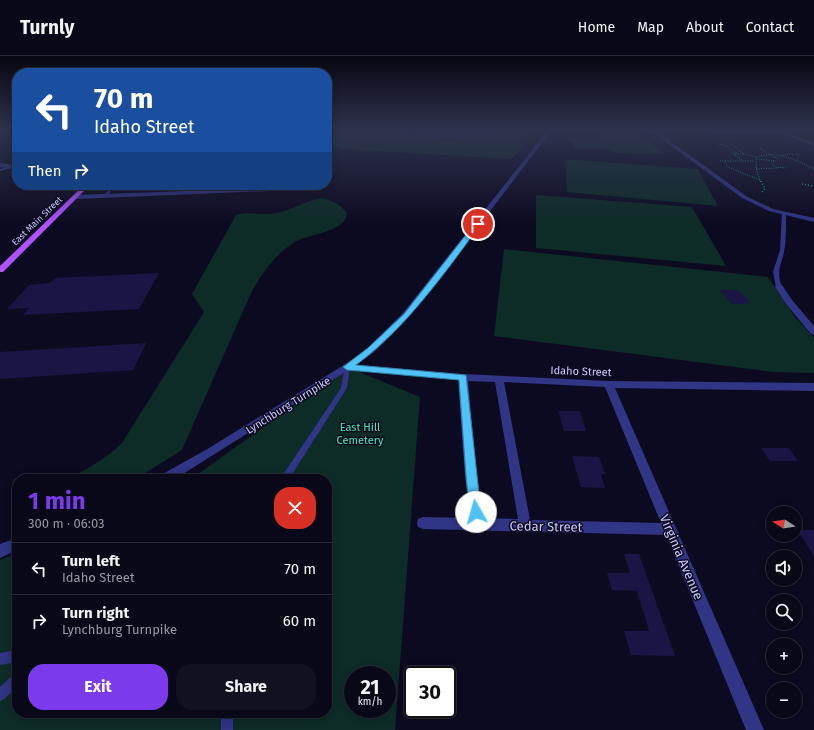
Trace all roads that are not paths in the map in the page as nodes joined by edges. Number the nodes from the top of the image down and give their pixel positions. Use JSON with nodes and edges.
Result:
{"nodes":[{"id":1,"x":526,"y":161,"type":"edge"},
{"id":2,"x":695,"y":161,"type":"edge"},
{"id":3,"x":0,"y":165,"type":"edge"},
{"id":4,"x":12,"y":167,"type":"edge"},
{"id":5,"x":12,"y":167,"type":"edge"},
{"id":6,"x":0,"y":170,"type":"edge"},
{"id":7,"x":83,"y":190,"type":"edge"},
{"id":8,"x":110,"y":190,"type":"edge"},
{"id":9,"x":269,"y":190,"type":"dead end"},
{"id":10,"x":105,"y":196,"type":"junction"},
{"id":11,"x":75,"y":197,"type":"junction"},
{"id":12,"x":784,"y":214,"type":"junction"},
{"id":13,"x":814,"y":220,"type":"edge"},
{"id":14,"x":0,"y":270,"type":"edge"},
{"id":15,"x":779,"y":287,"type":"joint"},
{"id":16,"x":814,"y":332,"type":"edge"},
{"id":17,"x":347,"y":367,"type":"junction"},
{"id":18,"x":463,"y":377,"type":"junction"},
{"id":19,"x":499,"y":379,"type":"junction"},
{"id":20,"x":610,"y":384,"type":"junction"},
{"id":21,"x":814,"y":387,"type":"edge"},
{"id":22,"x":174,"y":474,"type":"edge"},
{"id":23,"x":287,"y":474,"type":"edge"},
{"id":24,"x":423,"y":523,"type":"dead end"},
{"id":25,"x":477,"y":524,"type":"junction"},
{"id":26,"x":525,"y":525,"type":"junction"},
{"id":27,"x":670,"y":529,"type":"junction"},
{"id":28,"x":12,"y":546,"type":"edge"},
{"id":29,"x":0,"y":551,"type":"edge"},
{"id":30,"x":12,"y":657,"type":"edge"},
{"id":31,"x":0,"y":659,"type":"edge"},
{"id":32,"x":12,"y":684,"type":"edge"},
{"id":33,"x":0,"y":695,"type":"edge"},
{"id":34,"x":227,"y":718,"type":"edge"},
{"id":35,"x":227,"y":730,"type":"edge"},
{"id":36,"x":755,"y":730,"type":"edge"}],
"edges":[{"from":1,"to":17,"type":"street","name":"Lynchburg Turnpike"},
{"from":2,"to":12,"type":"street"},
{"from":3,"to":4,"type":"street"},
{"from":5,"to":6,"type":"lane"},
{"from":7,"to":11,"type":"main road","name":"East Main Street"},
{"from":8,"to":10,"type":"lane"},
{"from":9,"to":10,"type":"street"},
{"from":10,"to":11,"type":"street"},
{"from":11,"to":14,"type":"main road","name":"East Main Street"},
{"from":12,"to":13,"type":"street"},
{"from":12,"to":15,"type":"lane"},
{"from":15,"to":16,"type":"street"},
{"from":17,"to":18,"type":"street","name":"Idaho Street"},
{"from":17,"to":22,"type":"street","name":"Lynchburg Turnpike"},
{"from":17,"to":23,"type":"lane"},
{"from":18,"to":19,"type":"street","name":"Idaho Street"},
{"from":18,"to":25,"type":"street"},
{"from":19,"to":20,"type":"street","name":"Idaho Street"},
{"from":19,"to":26,"type":"street"},
{"from":20,"to":21,"type":"street","name":"Idaho Street"},
{"from":20,"to":27,"type":"street","name":"Virginia Avenue"},
{"from":24,"to":25,"type":"street","name":"Cedar Street"},
{"from":25,"to":26,"type":"street","name":"Cedar Street"},
{"from":26,"to":27,"type":"street","name":"Cedar Street"},
{"from":27,"to":36,"type":"street","name":"Virginia Avenue"},
{"from":28,"to":29,"type":"street"},
{"from":30,"to":31,"type":"lane"},
{"from":32,"to":33,"type":"lane"},
{"from":34,"to":35,"type":"lane"}]}
